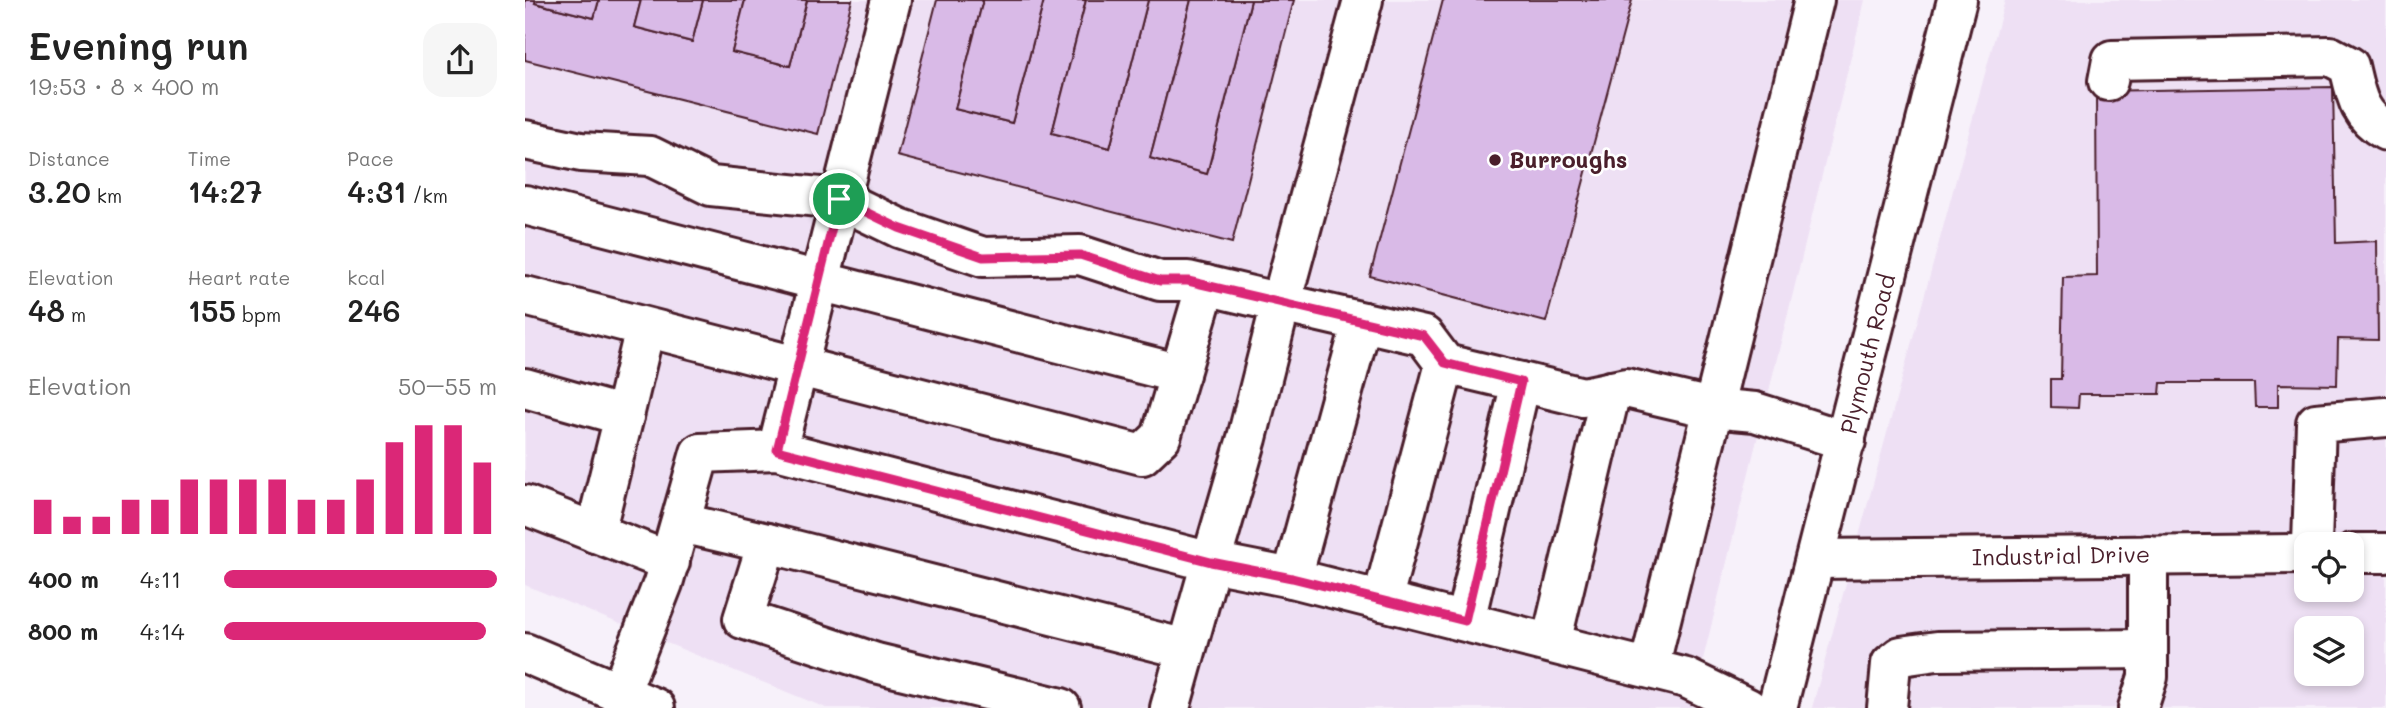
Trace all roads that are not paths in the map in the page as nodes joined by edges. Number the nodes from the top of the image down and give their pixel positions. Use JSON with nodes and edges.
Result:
{"nodes":[{"id":1,"x":891,"y":0,"type":"edge"},
{"id":2,"x":1363,"y":0,"type":"edge"},
{"id":3,"x":1814,"y":0,"type":"edge"},
{"id":4,"x":1957,"y":0,"type":"edge"},
{"id":5,"x":2108,"y":81,"type":"dead end"},
{"id":6,"x":2386,"y":131,"type":"edge"},
{"id":7,"x":525,"y":140,"type":"edge"},
{"id":8,"x":839,"y":199,"type":"junction"},
{"id":9,"x":525,"y":205,"type":"edge"},
{"id":10,"x":820,"y":281,"type":"junction"},
{"id":11,"x":1206,"y":285,"type":"junction"},
{"id":12,"x":525,"y":296,"type":"edge"},
{"id":13,"x":1281,"y":303,"type":"junction"},
{"id":14,"x":1362,"y":321,"type":"junction"},
{"id":15,"x":645,"y":328,"type":"junction"},
{"id":16,"x":1445,"y":363,"type":"junction"},
{"id":17,"x":799,"y":368,"type":"junction"},
{"id":18,"x":1179,"y":374,"type":"junction"},
{"id":19,"x":1521,"y":382,"type":"junction"},
{"id":20,"x":525,"y":388,"type":"edge"},
{"id":21,"x":1611,"y":391,"type":"junction"},
{"id":22,"x":1711,"y":408,"type":"junction"},
{"id":23,"x":624,"y":416,"type":"junction"},
{"id":24,"x":2386,"y":417,"type":"edge"},
{"id":25,"x":1846,"y":441,"type":"junction"},
{"id":26,"x":777,"y":450,"type":"junction"},
{"id":27,"x":525,"y":505,"type":"edge"},
{"id":28,"x":682,"y":523,"type":"junction"},
{"id":29,"x":2312,"y":532,"type":"edge"},
{"id":30,"x":595,"y":533,"type":"junction"},
{"id":31,"x":767,"y":543,"type":"junction"},
{"id":32,"x":2386,"y":552,"type":"edge"},
{"id":33,"x":2364,"y":553,"type":"edge"},
{"id":34,"x":2294,"y":554,"type":"edge"},
{"id":35,"x":2148,"y":555,"type":"junction"},
{"id":36,"x":1816,"y":559,"type":"junction"},
{"id":37,"x":670,"y":562,"type":"junction"},
{"id":38,"x":1211,"y":562,"type":"junction"},
{"id":39,"x":1292,"y":578,"type":"junction"},
{"id":40,"x":1382,"y":601,"type":"junction"},
{"id":41,"x":1465,"y":621,"type":"junction"},
{"id":42,"x":1551,"y":643,"type":"junction"},
{"id":43,"x":1187,"y":649,"type":"junction"},
{"id":44,"x":2148,"y":649,"type":"junction"},
{"id":45,"x":525,"y":653,"type":"edge"},
{"id":46,"x":1649,"y":668,"type":"junction"},
{"id":47,"x":620,"y":693,"type":"junction"},
{"id":48,"x":655,"y":708,"type":"edge"},
{"id":49,"x":1061,"y":708,"type":"edge"},
{"id":50,"x":1170,"y":708,"type":"edge"},
{"id":51,"x":1748,"y":708,"type":"edge"},
{"id":52,"x":1777,"y":708,"type":"edge"},
{"id":53,"x":1887,"y":708,"type":"edge"},
{"id":54,"x":2138,"y":708,"type":"edge"}],
"edges":[{"from":1,"to":8,"type":"main road"},
{"from":2,"to":13,"type":"main road"},
{"from":3,"to":22,"type":"main road"},
{"from":4,"to":25,"type":"main road","name":"Plymouth Road"},
{"from":5,"to":6,"type":"main road"},
{"from":7,"to":8,"type":"main road"},
{"from":8,"to":10,"type":"main road"},
{"from":8,"to":11,"type":"main road"},
{"from":9,"to":10,"type":"main road"},
{"from":10,"to":17,"type":"main road"},
{"from":10,"to":18,"type":"main road"},
{"from":11,"to":13,"type":"main road"},
{"from":11,"to":18,"type":"main road"},
{"from":12,"to":15,"type":"main road"},
{"from":13,"to":14,"type":"main road"},
{"from":13,"to":38,"type":"main road"},
{"from":14,"to":16,"type":"main road"},
{"from":14,"to":39,"type":"main road"},
{"from":15,"to":17,"type":"main road"},
{"from":15,"to":23,"type":"main road"},
{"from":16,"to":19,"type":"main road"},
{"from":16,"to":40,"type":"main road"},
{"from":17,"to":18,"type":"main road"},
{"from":17,"to":26,"type":"main road"},
{"from":19,"to":21,"type":"main road"},
{"from":19,"to":41,"type":"main road"},
{"from":20,"to":23,"type":"main road"},
{"from":21,"to":22,"type":"main road"},
{"from":21,"to":42,"type":"main road"},
{"from":22,"to":25,"type":"main road"},
{"from":22,"to":46,"type":"main road"},
{"from":23,"to":30,"type":"main road"},
{"from":24,"to":29,"type":"main road"},
{"from":25,"to":36,"type":"main road","name":"Plymouth Road"},
{"from":26,"to":28,"type":"main road"},
{"from":26,"to":38,"type":"main road"},
{"from":27,"to":30,"type":"main road"},
{"from":28,"to":31,"type":"main road"},
{"from":28,"to":37,"type":"main road"},
{"from":30,"to":37,"type":"main road"},
{"from":31,"to":43,"type":"main road"},
{"from":31,"to":49,"type":"main road"},
{"from":32,"to":33,"type":"main road"},
{"from":34,"to":35,"type":"main road","name":"Industrial Drive"},
{"from":35,"to":36,"type":"main road","name":"Industrial Drive"},
{"from":35,"to":44,"type":"main road"},
{"from":36,"to":52,"type":"main road","name":"Plymouth Road"},
{"from":37,"to":47,"type":"main road"},
{"from":38,"to":39,"type":"main road"},
{"from":38,"to":43,"type":"main road"},
{"from":39,"to":40,"type":"main road"},
{"from":40,"to":41,"type":"main road"},
{"from":41,"to":42,"type":"main road"},
{"from":42,"to":46,"type":"main road"},
{"from":43,"to":50,"type":"main road"},
{"from":44,"to":53,"type":"main road"},
{"from":44,"to":54,"type":"main road"},
{"from":45,"to":47,"type":"main road"},
{"from":46,"to":51,"type":"main road"},
{"from":47,"to":48,"type":"main road"}]}
